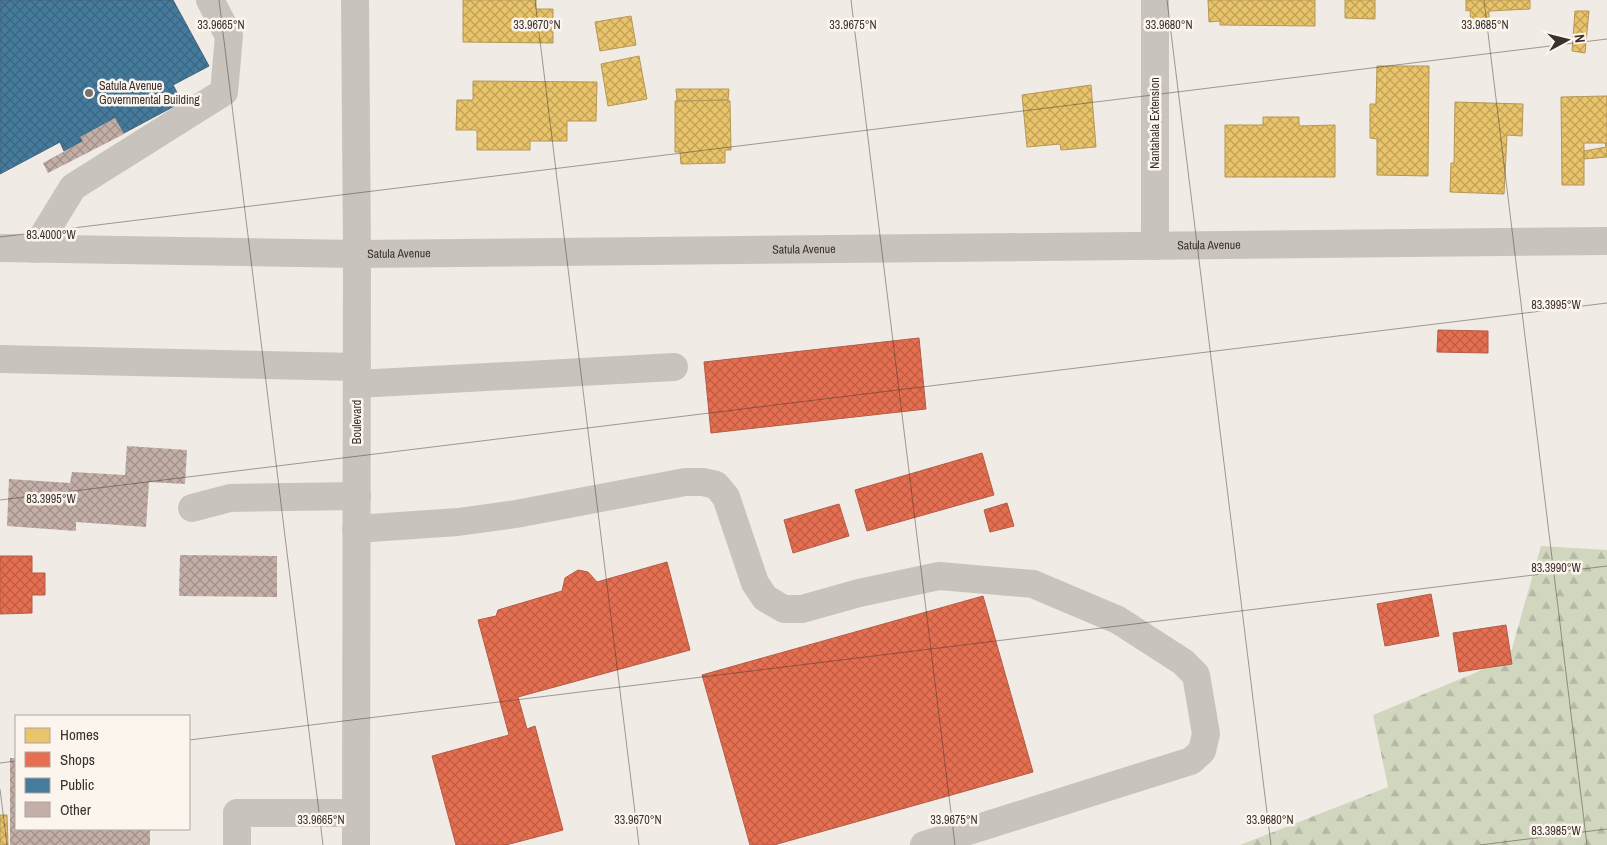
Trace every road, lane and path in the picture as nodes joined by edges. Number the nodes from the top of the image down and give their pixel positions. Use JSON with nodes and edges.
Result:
{"nodes":[{"id":1,"x":210,"y":0,"type":"edge"},
{"id":2,"x":355,"y":0,"type":"edge"},
{"id":3,"x":1155,"y":0,"type":"edge"},
{"id":4,"x":1607,"y":242,"type":"edge"},
{"id":5,"x":1155,"y":246,"type":"junction"},
{"id":6,"x":0,"y":248,"type":"edge"},
{"id":7,"x":35,"y":249,"type":"junction"},
{"id":8,"x":357,"y":254,"type":"junction"},
{"id":9,"x":0,"y":359,"type":"edge"},
{"id":10,"x":674,"y":367,"type":"dead end"},
{"id":11,"x":357,"y":376,"type":"junction"},
{"id":12,"x":356,"y":496,"type":"junction"},
{"id":13,"x":192,"y":508,"type":"dead end"},
{"id":14,"x":356,"y":529,"type":"junction"},
{"id":15,"x":356,"y":813,"type":"junction"},
{"id":16,"x":237,"y":845,"type":"edge"},
{"id":17,"x":356,"y":845,"type":"edge"},
{"id":18,"x":924,"y":845,"type":"edge"}],
"edges":[{"from":1,"to":7,"type":"street"},
{"from":2,"to":8,"type":"street","name":"Boulevard"},
{"from":3,"to":5,"type":"street","name":"Nantahala Extension"},
{"from":4,"to":5,"type":"street","name":"Satula Avenue"},
{"from":5,"to":8,"type":"street","name":"Satula Avenue"},
{"from":6,"to":7,"type":"street","name":"Satula Avenue"},
{"from":7,"to":8,"type":"street","name":"Satula Avenue"},
{"from":8,"to":11,"type":"street","name":"Boulevard"},
{"from":9,"to":11,"type":"street"},
{"from":10,"to":11,"type":"street"},
{"from":11,"to":12,"type":"street","name":"Boulevard"},
{"from":12,"to":13,"type":"street"},
{"from":12,"to":14,"type":"street","name":"Boulevard"},
{"from":14,"to":15,"type":"street","name":"Boulevard"},
{"from":14,"to":18,"type":"street"},
{"from":15,"to":16,"type":"street"},
{"from":15,"to":17,"type":"street","name":"Boulevard"}]}
